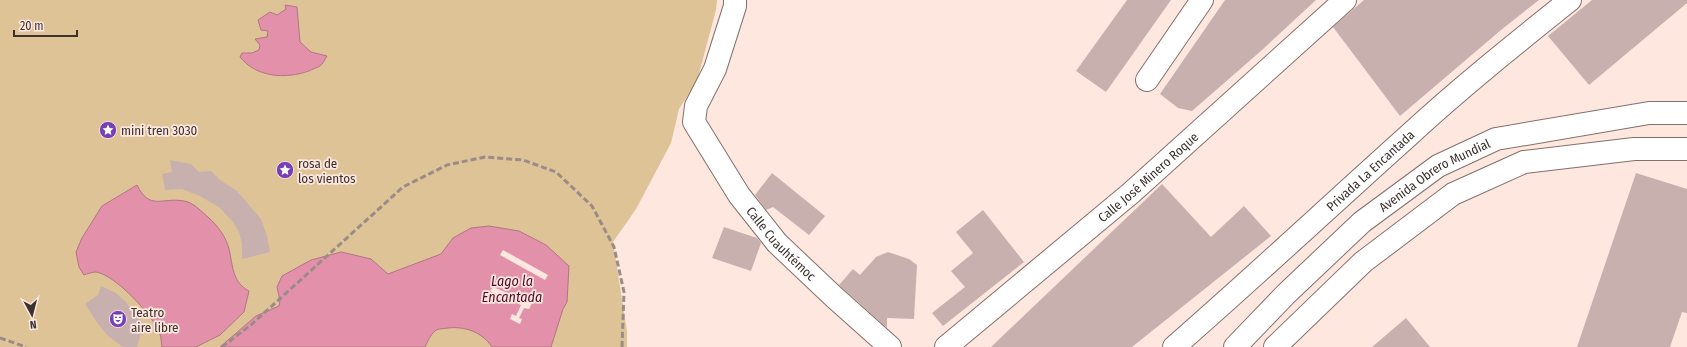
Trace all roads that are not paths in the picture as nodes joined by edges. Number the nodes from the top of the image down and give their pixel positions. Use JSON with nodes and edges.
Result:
{"nodes":[{"id":1,"x":735,"y":0,"type":"edge"},
{"id":2,"x":1202,"y":0,"type":"edge"},
{"id":3,"x":1345,"y":0,"type":"edge"},
{"id":4,"x":1570,"y":0,"type":"edge"},
{"id":5,"x":1147,"y":80,"type":"dead end"},
{"id":6,"x":1687,"y":113,"type":"edge"},
{"id":7,"x":1687,"y":149,"type":"edge"},
{"id":8,"x":890,"y":347,"type":"edge"},
{"id":9,"x":946,"y":347,"type":"edge"},
{"id":10,"x":1174,"y":347,"type":"edge"},
{"id":11,"x":1235,"y":347,"type":"edge"},
{"id":12,"x":1275,"y":347,"type":"edge"}],
"edges":[{"from":1,"to":8,"type":"street","name":"Calle Cuauhtémoc"},
{"from":2,"to":5,"type":"street"},
{"from":3,"to":9,"type":"street","name":"Calle José Minero Roque"},
{"from":4,"to":10,"type":"street","name":"Privada La Encantada"},
{"from":6,"to":11,"type":"street","name":"Avenida Obrero Mundial"},
{"from":7,"to":12,"type":"street","name":"Avenida Obrero Mundial"}]}
